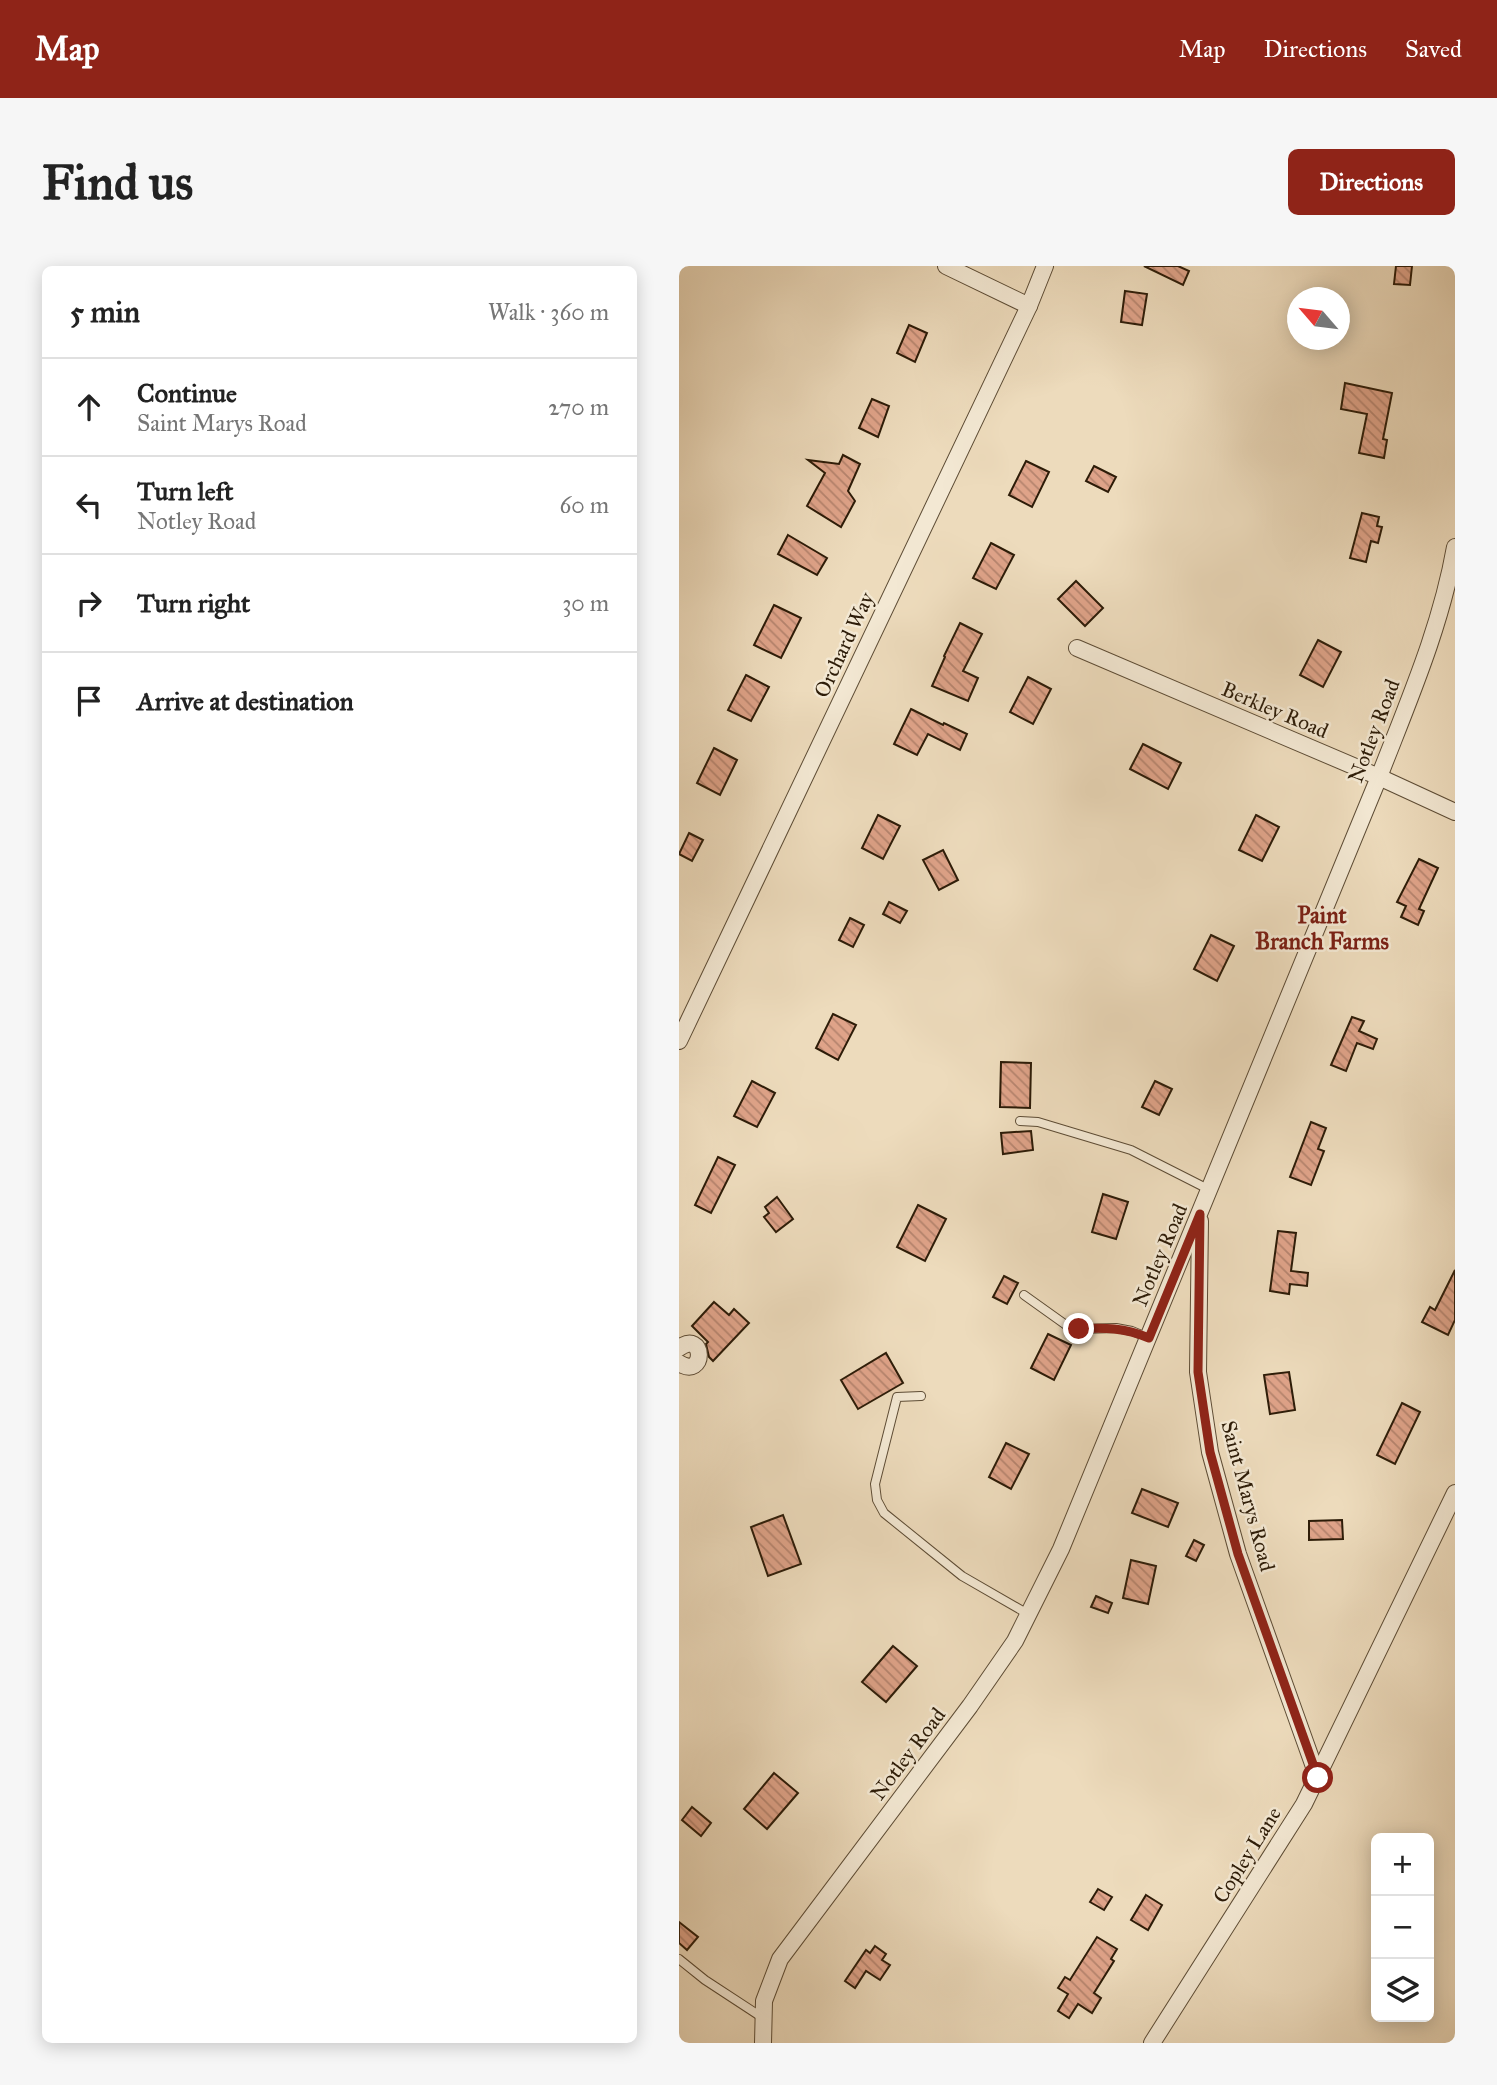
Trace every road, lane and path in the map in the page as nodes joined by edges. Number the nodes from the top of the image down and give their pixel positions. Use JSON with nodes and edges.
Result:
{"nodes":[{"id":1,"x":946,"y":266,"type":"edge"},
{"id":2,"x":1045,"y":266,"type":"edge"},
{"id":3,"x":1029,"y":306,"type":"junction"},
{"id":4,"x":1455,"y":547,"type":"edge"},
{"id":5,"x":1077,"y":648,"type":"dead end"},
{"id":6,"x":1379,"y":777,"type":"junction"},
{"id":7,"x":1455,"y":812,"type":"edge"},
{"id":8,"x":679,"y":1041,"type":"edge"},
{"id":9,"x":1020,"y":1121,"type":"dead end"},
{"id":10,"x":1210,"y":1191,"type":"junction"},
{"id":11,"x":1200,"y":1214,"type":"junction"},
{"id":12,"x":1024,"y":1295,"type":"dead end"},
{"id":13,"x":1149,"y":1338,"type":"junction"},
{"id":14,"x":679,"y":1348,"type":"edge"},
{"id":15,"x":679,"y":1363,"type":"edge"},
{"id":16,"x":921,"y":1396,"type":"dead end"},
{"id":17,"x":1455,"y":1493,"type":"edge"},
{"id":18,"x":1028,"y":1614,"type":"junction"},
{"id":19,"x":1318,"y":1778,"type":"junction"},
{"id":20,"x":679,"y":1959,"type":"edge"},
{"id":21,"x":763,"y":2018,"type":"junction"},
{"id":22,"x":763,"y":2043,"type":"edge"},
{"id":23,"x":1152,"y":2043,"type":"edge"}],
"edges":[{"from":1,"to":3,"type":"street"},
{"from":2,"to":3,"type":"street","name":"Orchard Way"},
{"from":3,"to":8,"type":"street","name":"Orchard Way"},
{"from":4,"to":6,"type":"street","name":"Notley Road"},
{"from":5,"to":6,"type":"street","name":"Berkley Road"},
{"from":6,"to":7,"type":"street","name":"Berkley Road"},
{"from":6,"to":10,"type":"street","name":"Notley Road"},
{"from":9,"to":10,"type":"lane"},
{"from":10,"to":11,"type":"street","name":"Notley Road"},
{"from":11,"to":13,"type":"street","name":"Notley Road"},
{"from":11,"to":19,"type":"street","name":"Saint Marys Road"},
{"from":12,"to":13,"type":"lane"},
{"from":13,"to":18,"type":"street","name":"Notley Road"},
{"from":14,"to":15,"type":"street"},
{"from":16,"to":18,"type":"lane"},
{"from":17,"to":19,"type":"street","name":"Copley Lane"},
{"from":18,"to":21,"type":"street","name":"Notley Road"},
{"from":19,"to":23,"type":"street","name":"Copley Lane"},
{"from":20,"to":21,"type":"lane"},
{"from":21,"to":22,"type":"street","name":"Notley Road"}]}
